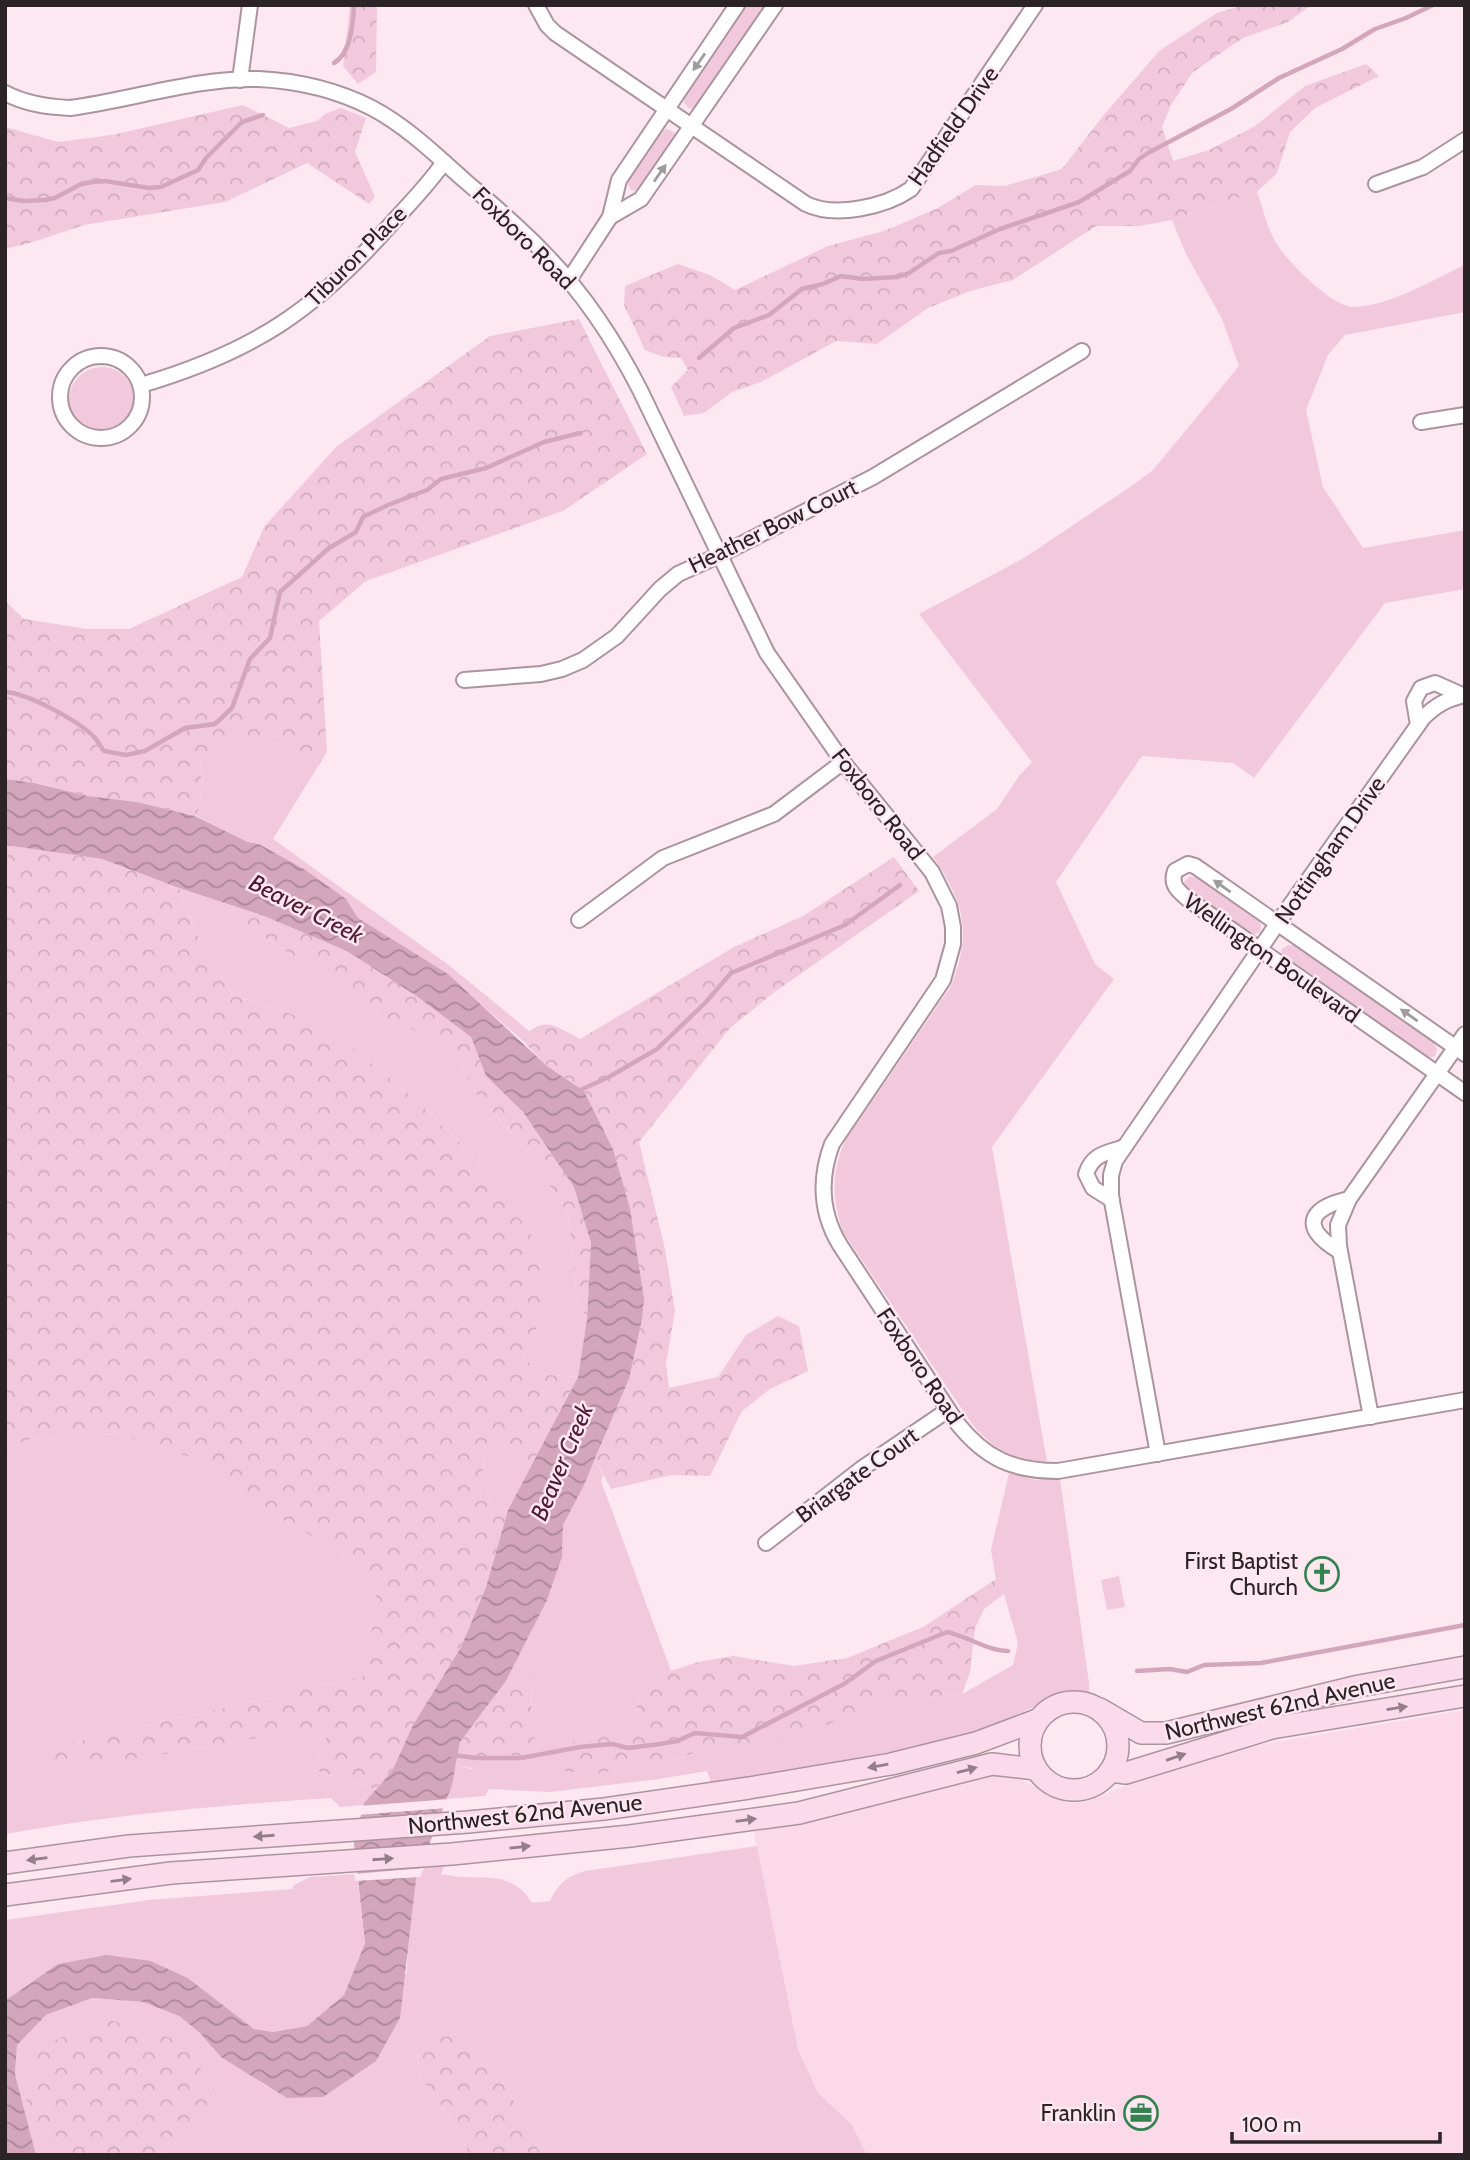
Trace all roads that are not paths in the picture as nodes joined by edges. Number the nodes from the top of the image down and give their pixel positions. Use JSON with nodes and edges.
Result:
{"nodes":[{"id":1,"x":250,"y":5,"type":"edge"},
{"id":2,"x":536,"y":5,"type":"edge"},
{"id":3,"x":737,"y":5,"type":"edge"},
{"id":4,"x":775,"y":5,"type":"edge"},
{"id":5,"x":1035,"y":5,"type":"edge"},
{"id":6,"x":240,"y":80,"type":"junction"},
{"id":7,"x":5,"y":93,"type":"edge"},
{"id":8,"x":667,"y":108,"type":"junction"},
{"id":9,"x":693,"y":126,"type":"junction"},
{"id":10,"x":1465,"y":140,"type":"edge"},
{"id":11,"x":444,"y":162,"type":"junction"},
{"id":12,"x":1376,"y":184,"type":"dead end"},
{"id":13,"x":610,"y":217,"type":"junction"},
{"id":14,"x":569,"y":280,"type":"junction"},
{"id":15,"x":1082,"y":351,"type":"dead end"},
{"id":16,"x":141,"y":386,"type":"junction"},
{"id":17,"x":1465,"y":415,"type":"edge"},
{"id":18,"x":1422,"y":422,"type":"dead end"},
{"id":19,"x":720,"y":555,"type":"junction"},
{"id":20,"x":464,"y":680,"type":"dead end"},
{"id":21,"x":1463,"y":695,"type":"edge"},
{"id":22,"x":1418,"y":725,"type":"junction"},
{"id":23,"x":843,"y":762,"type":"junction"},
{"id":24,"x":579,"y":920,"type":"dead end"},
{"id":25,"x":1277,"y":924,"type":"junction"},
{"id":26,"x":1259,"y":950,"type":"junction"},
{"id":27,"x":1465,"y":1034,"type":"edge"},
{"id":28,"x":1460,"y":1051,"type":"edge"},
{"id":29,"x":1437,"y":1074,"type":"junction"},
{"id":30,"x":1465,"y":1093,"type":"edge"},
{"id":31,"x":1122,"y":1148,"type":"junction"},
{"id":32,"x":1349,"y":1199,"type":"junction"},
{"id":33,"x":1112,"y":1200,"type":"junction"},
{"id":34,"x":1339,"y":1251,"type":"junction"},
{"id":35,"x":1465,"y":1400,"type":"edge"},
{"id":36,"x":948,"y":1409,"type":"junction"},
{"id":37,"x":1371,"y":1417,"type":"junction"},
{"id":38,"x":1158,"y":1454,"type":"junction"},
{"id":39,"x":766,"y":1543,"type":"dead end"},
{"id":40,"x":1465,"y":1667,"type":"edge"},
{"id":41,"x":1465,"y":1696,"type":"edge"},
{"id":42,"x":1100,"y":1709,"type":"junction"},
{"id":43,"x":1037,"y":1720,"type":"junction"},
{"id":44,"x":1036,"y":1769,"type":"junction"},
{"id":45,"x":1110,"y":1772,"type":"junction"},
{"id":46,"x":5,"y":1863,"type":"edge"},
{"id":47,"x":5,"y":1895,"type":"edge"}],
"edges":[{"from":1,"to":6,"type":"street"},
{"from":2,"to":8,"type":"street","name":"Hadfield Drive"},
{"from":3,"to":8,"type":"street","one_way":true},
{"from":4,"to":9,"type":"street"},
{"from":5,"to":9,"type":"street","name":"Hadfield Drive"},
{"from":6,"to":7,"type":"street","name":"Foxboro Road"},
{"from":6,"to":11,"type":"street","name":"Foxboro Road"},
{"from":8,"to":9,"type":"street","name":"Hadfield Drive"},
{"from":8,"to":13,"type":"street"},
{"from":13,"to":9,"type":"street","one_way":true},
{"from":10,"to":12,"type":"street"},
{"from":11,"to":14,"type":"street","name":"Foxboro Road"},
{"from":11,"to":16,"type":"street","name":"Tiburon Place"},
{"from":13,"to":14,"type":"street"},
{"from":14,"to":19,"type":"street","name":"Foxboro Road"},
{"from":15,"to":19,"type":"street","name":"Heather Bow Court"},
{"from":16,"to":16,"type":"street"},
{"from":17,"to":18,"type":"street"},
{"from":19,"to":20,"type":"street","name":"Heather Bow Court"},
{"from":19,"to":23,"type":"street","name":"Foxboro Road"},
{"from":21,"to":22,"type":"street","name":"Nottingham Drive"},
{"from":21,"to":22,"type":"street","name":"Nottingham Drive"},
{"from":22,"to":25,"type":"street","name":"Nottingham Drive"},
{"from":23,"to":24,"type":"street"},
{"from":23,"to":36,"type":"street","name":"Foxboro Road"},
{"from":25,"to":26,"type":"street","name":"Nottingham Drive"},
{"from":25,"to":26,"type":"street","name":"Wellington Boulevard","one_way":true},
{"from":28,"to":25,"type":"street","name":"Wellington Boulevard","one_way":true},
{"from":26,"to":29,"type":"street","name":"Wellington Boulevard"},
{"from":26,"to":31,"type":"street","name":"Nottingham Drive"},
{"from":27,"to":28,"type":"street"},
{"from":28,"to":29,"type":"street"},
{"from":29,"to":30,"type":"street","name":"Wellington Boulevard"},
{"from":29,"to":32,"type":"street"},
{"from":31,"to":33,"type":"street","name":"Nottingham Drive"},
{"from":31,"to":33,"type":"street"},
{"from":32,"to":34,"type":"street"},
{"from":32,"to":34,"type":"street"},
{"from":33,"to":38,"type":"street","name":"Nottingham Drive"},
{"from":34,"to":37,"type":"street"},
{"from":35,"to":37,"type":"street","name":"Foxboro Road"},
{"from":36,"to":38,"type":"street","name":"Foxboro Road"},
{"from":36,"to":39,"type":"street","name":"Briargate Court"},
{"from":37,"to":38,"type":"street","name":"Foxboro Road"},
{"from":40,"to":42,"type":"street","name":"Northwest 62nd Avenue"},
{"from":45,"to":41,"type":"street","name":"Northwest 62nd Avenue","one_way":true},
{"from":42,"to":43,"type":"street"},
{"from":42,"to":45,"type":"street"},
{"from":43,"to":44,"type":"street"},
{"from":43,"to":46,"type":"street","name":"Northwest 62nd Avenue","one_way":true},
{"from":44,"to":45,"type":"street"},
{"from":47,"to":44,"type":"street","name":"Northwest 62nd Avenue","one_way":true}]}
